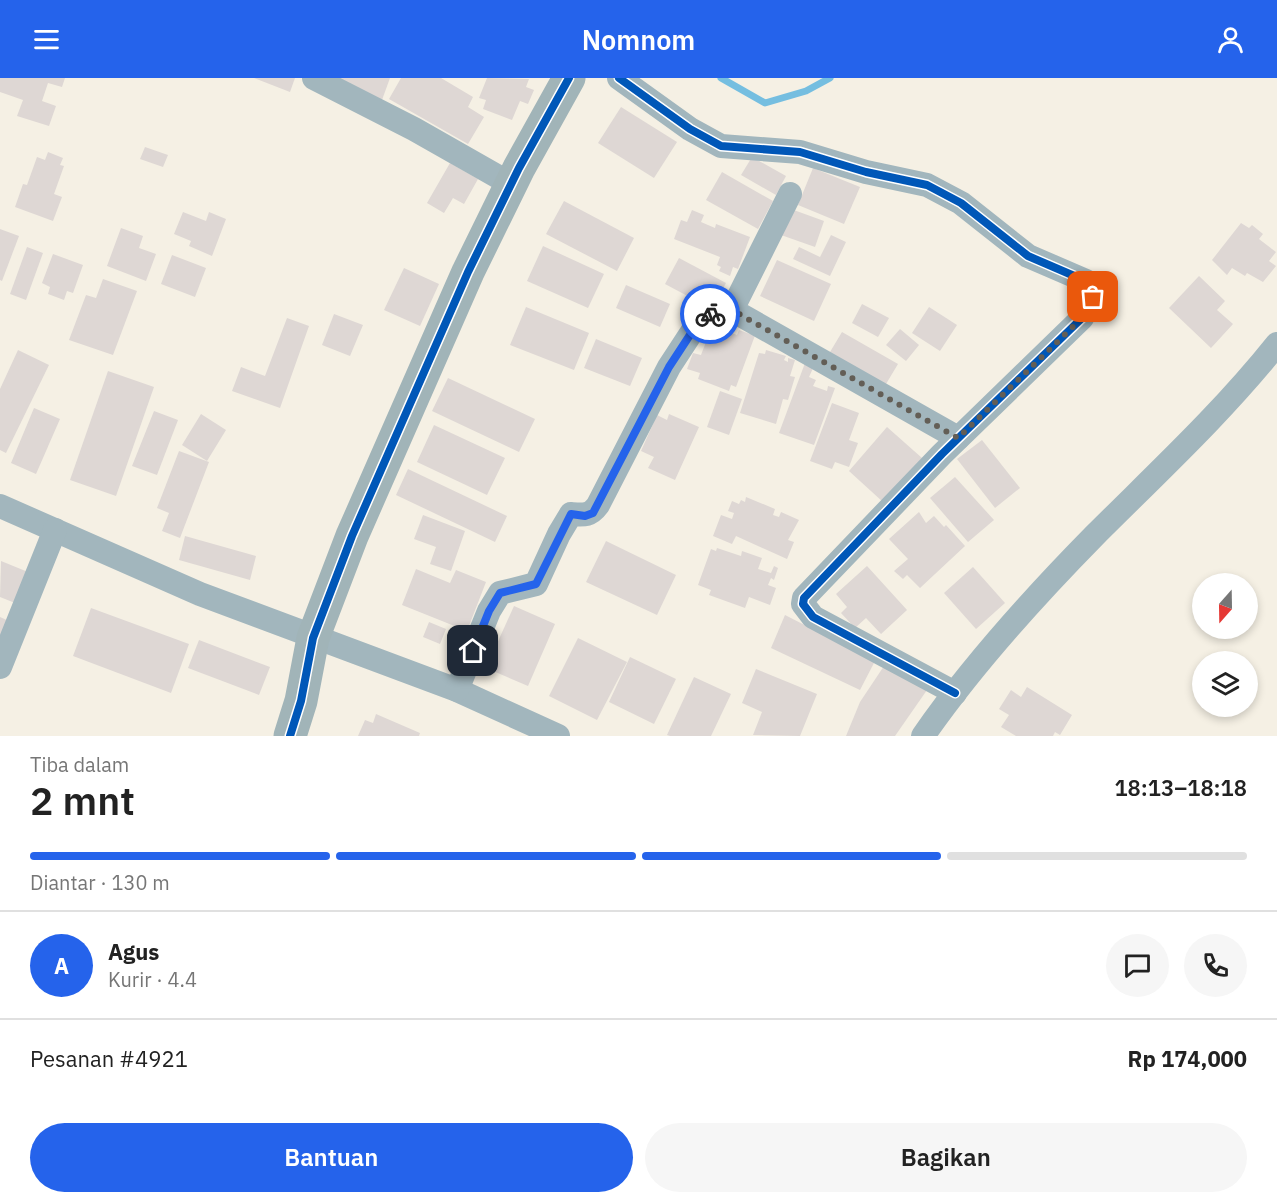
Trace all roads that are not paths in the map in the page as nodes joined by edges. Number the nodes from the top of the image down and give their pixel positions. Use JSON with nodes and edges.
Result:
{"nodes":[{"id":1,"x":314,"y":78,"type":"edge"},
{"id":2,"x":569,"y":78,"type":"edge"},
{"id":3,"x":619,"y":78,"type":"edge"},
{"id":4,"x":511,"y":184,"type":"junction"},
{"id":5,"x":790,"y":194,"type":"dead end"},
{"id":6,"x":732,"y":310,"type":"junction"},
{"id":7,"x":1277,"y":344,"type":"edge"},
{"id":8,"x":958,"y":438,"type":"junction"},
{"id":9,"x":0,"y":506,"type":"edge"},
{"id":10,"x":55,"y":530,"type":"junction"},
{"id":11,"x":313,"y":638,"type":"junction"},
{"id":12,"x":0,"y":667,"type":"edge"},
{"id":13,"x":457,"y":690,"type":"junction"},
{"id":14,"x":955,"y":693,"type":"junction"},
{"id":15,"x":290,"y":736,"type":"edge"},
{"id":16,"x":558,"y":736,"type":"edge"},
{"id":17,"x":923,"y":736,"type":"edge"}],
"edges":[{"from":1,"to":4,"type":"street"},
{"from":2,"to":4,"type":"street"},
{"from":3,"to":8,"type":"street"},
{"from":4,"to":11,"type":"street"},
{"from":5,"to":6,"type":"street"},
{"from":6,"to":8,"type":"street"},
{"from":6,"to":13,"type":"street"},
{"from":7,"to":14,"type":"street"},
{"from":8,"to":14,"type":"street"},
{"from":9,"to":10,"type":"street"},
{"from":10,"to":11,"type":"street"},
{"from":10,"to":12,"type":"street"},
{"from":11,"to":13,"type":"street"},
{"from":11,"to":15,"type":"street"},
{"from":13,"to":16,"type":"street"},
{"from":14,"to":17,"type":"street"}]}
